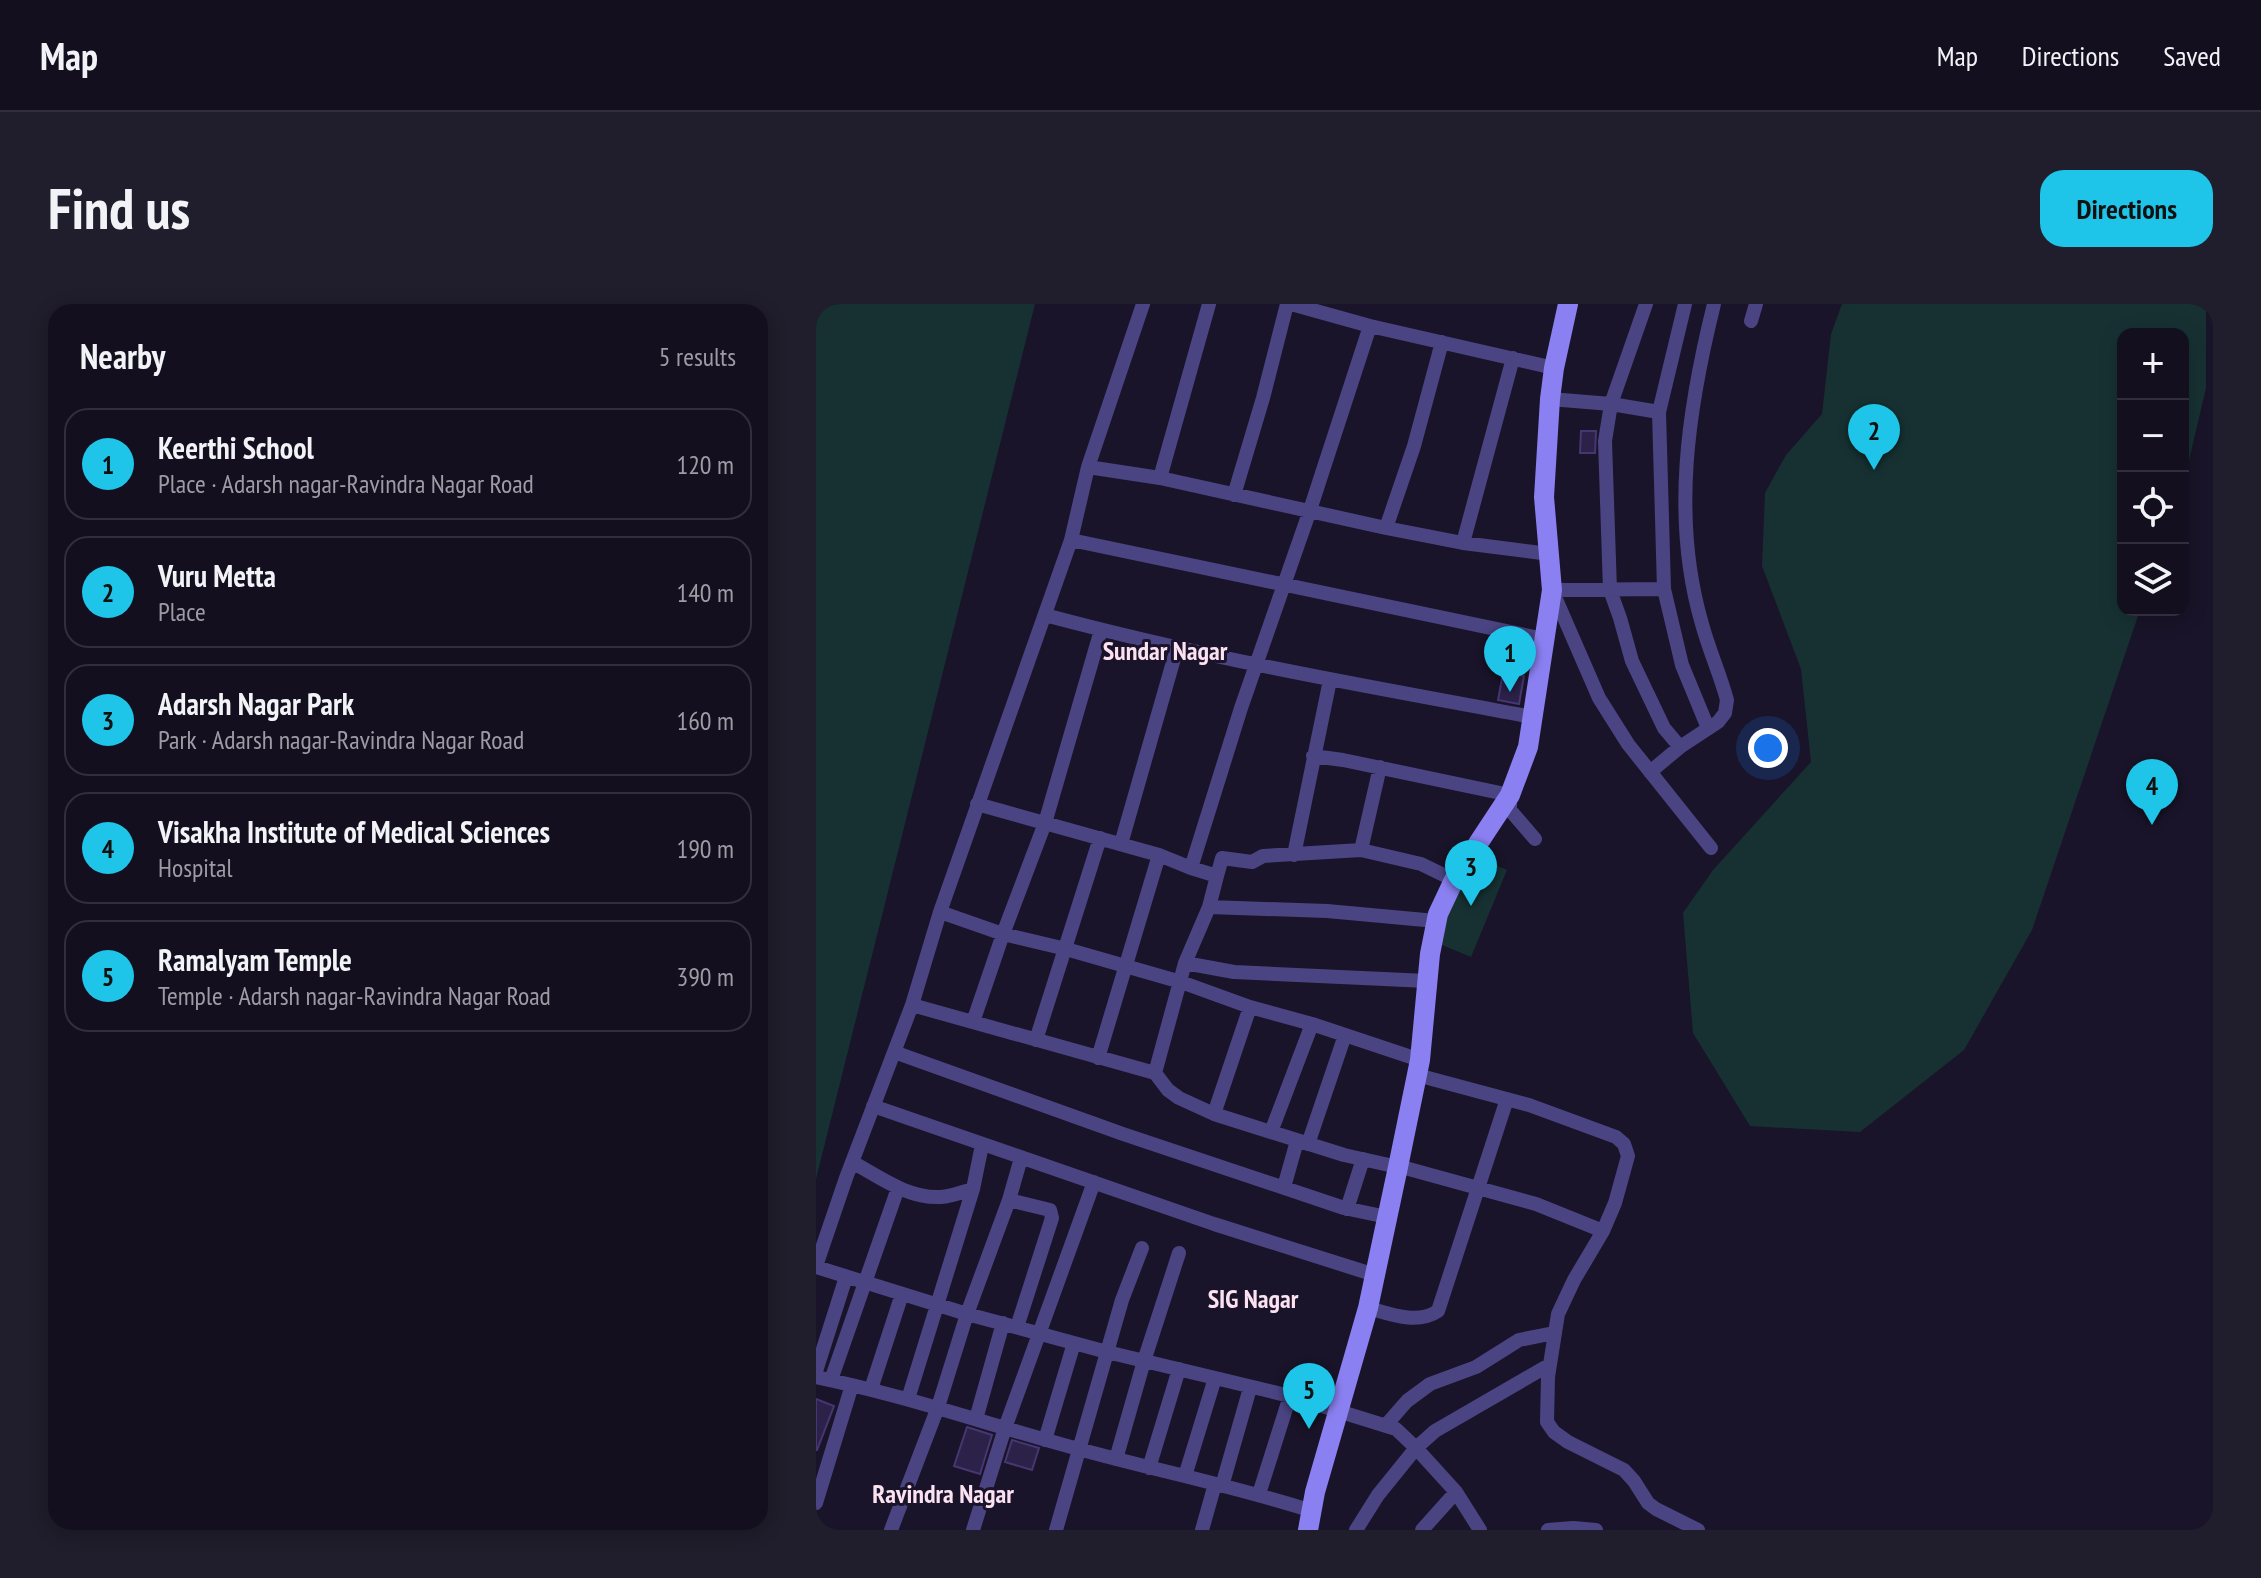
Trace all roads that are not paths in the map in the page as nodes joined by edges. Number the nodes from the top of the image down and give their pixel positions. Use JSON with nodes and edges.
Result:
{"nodes":[{"id":1,"x":1143,"y":304,"type":"edge"},
{"id":2,"x":1209,"y":304,"type":"edge"},
{"id":3,"x":1289,"y":304,"type":"edge"},
{"id":4,"x":1568,"y":304,"type":"edge"},
{"id":5,"x":1646,"y":304,"type":"edge"},
{"id":6,"x":1685,"y":304,"type":"edge"},
{"id":7,"x":1714,"y":304,"type":"edge"},
{"id":8,"x":1756,"y":304,"type":"edge"},
{"id":9,"x":1312,"y":307,"type":"edge"},
{"id":10,"x":1751,"y":321,"type":"dead end"},
{"id":11,"x":1370,"y":326,"type":"junction"},
{"id":12,"x":1442,"y":342,"type":"junction"},
{"id":13,"x":1513,"y":358,"type":"junction"},
{"id":14,"x":1554,"y":368,"type":"junction"},
{"id":15,"x":1550,"y":399,"type":"junction"},
{"id":16,"x":1611,"y":404,"type":"junction"},
{"id":17,"x":1659,"y":412,"type":"junction"},
{"id":18,"x":1088,"y":467,"type":"junction"},
{"id":19,"x":1160,"y":478,"type":"junction"},
{"id":20,"x":1234,"y":495,"type":"junction"},
{"id":21,"x":1309,"y":513,"type":"junction"},
{"id":22,"x":1386,"y":528,"type":"junction"},
{"id":23,"x":1071,"y":540,"type":"junction"},
{"id":24,"x":1463,"y":543,"type":"junction"},
{"id":25,"x":1549,"y":554,"type":"junction"},
{"id":26,"x":1282,"y":585,"type":"junction"},
{"id":27,"x":1664,"y":589,"type":"junction"},
{"id":28,"x":1552,"y":590,"type":"junction"},
{"id":29,"x":1610,"y":590,"type":"junction"},
{"id":30,"x":1045,"y":615,"type":"junction"},
{"id":31,"x":1101,"y":630,"type":"junction"},
{"id":32,"x":1544,"y":639,"type":"junction"},
{"id":33,"x":1177,"y":648,"type":"junction"},
{"id":34,"x":1256,"y":664,"type":"junction"},
{"id":35,"x":1330,"y":680,"type":"junction"},
{"id":36,"x":1533,"y":717,"type":"junction"},
{"id":37,"x":1708,"y":728,"type":"junction"},
{"id":38,"x":1680,"y":747,"type":"junction"},
{"id":39,"x":1313,"y":756,"type":"junction"},
{"id":40,"x":1380,"y":767,"type":"junction"},
{"id":41,"x":1650,"y":772,"type":"junction"},
{"id":42,"x":1510,"y":795,"type":"junction"},
{"id":43,"x":977,"y":804,"type":"junction"},
{"id":44,"x":1045,"y":823,"type":"junction"},
{"id":45,"x":1100,"y":838,"type":"junction"},
{"id":46,"x":1535,"y":839,"type":"dead end"},
{"id":47,"x":1121,"y":844,"type":"junction"},
{"id":48,"x":1711,"y":848,"type":"dead end"},
{"id":49,"x":1361,"y":850,"type":"junction"},
{"id":50,"x":1159,"y":855,"type":"junction"},
{"id":51,"x":1294,"y":855,"type":"junction"},
{"id":52,"x":1191,"y":868,"type":"junction"},
{"id":53,"x":1217,"y":876,"type":"junction"},
{"id":54,"x":1454,"y":880,"type":"junction"},
{"id":55,"x":1209,"y":907,"type":"junction"},
{"id":56,"x":940,"y":912,"type":"junction"},
{"id":57,"x":1436,"y":921,"type":"junction"},
{"id":58,"x":1003,"y":934,"type":"junction"},
{"id":59,"x":1066,"y":949,"type":"junction"},
{"id":60,"x":1185,"y":963,"type":"junction"},
{"id":61,"x":1125,"y":965,"type":"junction"},
{"id":62,"x":1427,"y":981,"type":"junction"},
{"id":63,"x":1181,"y":982,"type":"junction"},
{"id":64,"x":912,"y":1005,"type":"junction"},
{"id":65,"x":1250,"y":1007,"type":"junction"},
{"id":66,"x":973,"y":1022,"type":"junction"},
{"id":67,"x":1312,"y":1024,"type":"junction"},
{"id":68,"x":1345,"y":1035,"type":"junction"},
{"id":69,"x":1036,"y":1040,"type":"junction"},
{"id":70,"x":894,"y":1052,"type":"junction"},
{"id":71,"x":1098,"y":1058,"type":"junction"},
{"id":72,"x":1418,"y":1067,"type":"junction"},
{"id":73,"x":1155,"y":1073,"type":"junction"},
{"id":74,"x":1507,"y":1099,"type":"junction"},
{"id":75,"x":873,"y":1106,"type":"junction"},
{"id":76,"x":1214,"y":1114,"type":"junction"},
{"id":77,"x":1271,"y":1132,"type":"junction"},
{"id":78,"x":1303,"y":1142,"type":"junction"},
{"id":79,"x":982,"y":1145,"type":"junction"},
{"id":80,"x":1021,"y":1158,"type":"junction"},
{"id":81,"x":1363,"y":1159,"type":"junction"},
{"id":82,"x":852,"y":1162,"type":"junction"},
{"id":83,"x":1398,"y":1166,"type":"junction"},
{"id":84,"x":1094,"y":1182,"type":"junction"},
{"id":85,"x":1284,"y":1187,"type":"junction"},
{"id":86,"x":1479,"y":1187,"type":"junction"},
{"id":87,"x":898,"y":1188,"type":"junction"},
{"id":88,"x":973,"y":1189,"type":"junction"},
{"id":89,"x":1009,"y":1200,"type":"junction"},
{"id":90,"x":1347,"y":1209,"type":"junction"},
{"id":91,"x":1387,"y":1217,"type":"junction"},
{"id":92,"x":1603,"y":1231,"type":"junction"},
{"id":93,"x":1142,"y":1248,"type":"dead end"},
{"id":94,"x":1179,"y":1253,"type":"dead end"},
{"id":95,"x":816,"y":1266,"type":"edge"},
{"id":96,"x":1375,"y":1275,"type":"junction"},
{"id":97,"x":846,"y":1277,"type":"junction"},
{"id":98,"x":864,"y":1283,"type":"junction"},
{"id":99,"x":902,"y":1294,"type":"junction"},
{"id":100,"x":937,"y":1305,"type":"junction"},
{"id":101,"x":1368,"y":1308,"type":"junction"},
{"id":102,"x":967,"y":1314,"type":"junction"},
{"id":103,"x":1010,"y":1325,"type":"junction"},
{"id":104,"x":1040,"y":1333,"type":"junction"},
{"id":105,"x":1554,"y":1333,"type":"junction"},
{"id":106,"x":1074,"y":1343,"type":"junction"},
{"id":107,"x":1107,"y":1352,"type":"junction"},
{"id":108,"x":1144,"y":1361,"type":"junction"},
{"id":109,"x":1549,"y":1365,"type":"junction"},
{"id":110,"x":1179,"y":1369,"type":"junction"},
{"id":111,"x":816,"y":1371,"type":"edge"},
{"id":112,"x":1215,"y":1378,"type":"junction"},
{"id":113,"x":824,"y":1379,"type":"edge"},
{"id":114,"x":852,"y":1385,"type":"junction"},
{"id":115,"x":1250,"y":1388,"type":"junction"},
{"id":116,"x":871,"y":1389,"type":"junction"},
{"id":117,"x":1290,"y":1396,"type":"junction"},
{"id":118,"x":908,"y":1399,"type":"junction"},
{"id":119,"x":938,"y":1407,"type":"junction"},
{"id":120,"x":1338,"y":1411,"type":"junction"},
{"id":121,"x":976,"y":1419,"type":"junction"},
{"id":122,"x":1386,"y":1425,"type":"junction"},
{"id":123,"x":1005,"y":1428,"type":"junction"},
{"id":124,"x":1045,"y":1440,"type":"junction"},
{"id":125,"x":1416,"y":1448,"type":"junction"},
{"id":126,"x":1078,"y":1449,"type":"junction"},
{"id":127,"x":1116,"y":1459,"type":"junction"},
{"id":128,"x":1149,"y":1468,"type":"junction"},
{"id":129,"x":1185,"y":1476,"type":"junction"},
{"id":130,"x":1218,"y":1485,"type":"junction"},
{"id":131,"x":1456,"y":1492,"type":"junction"},
{"id":132,"x":1259,"y":1494,"type":"junction"},
{"id":133,"x":816,"y":1503,"type":"edge"},
{"id":134,"x":1310,"y":1520,"type":"edge"},
{"id":135,"x":891,"y":1530,"type":"edge"},
{"id":136,"x":973,"y":1530,"type":"edge"},
{"id":137,"x":1056,"y":1530,"type":"edge"},
{"id":138,"x":1202,"y":1530,"type":"edge"},
{"id":139,"x":1356,"y":1530,"type":"edge"},
{"id":140,"x":1422,"y":1530,"type":"edge"},
{"id":141,"x":1480,"y":1530,"type":"edge"},
{"id":142,"x":1548,"y":1530,"type":"edge"},
{"id":143,"x":1596,"y":1530,"type":"edge"},
{"id":144,"x":1698,"y":1530,"type":"edge"}],
"edges":[{"from":1,"to":18,"type":"street"},
{"from":2,"to":19,"type":"street"},
{"from":3,"to":9,"type":"street"},
{"from":3,"to":20,"type":"street"},
{"from":4,"to":14,"type":"street"},
{"from":5,"to":16,"type":"street"},
{"from":6,"to":17,"type":"street"},
{"from":7,"to":37,"type":"street"},
{"from":8,"to":10,"type":"street"},
{"from":9,"to":11,"type":"street"},
{"from":11,"to":12,"type":"street"},
{"from":11,"to":21,"type":"street"},
{"from":12,"to":13,"type":"street"},
{"from":12,"to":22,"type":"street"},
{"from":13,"to":14,"type":"street"},
{"from":13,"to":24,"type":"street"},
{"from":14,"to":15,"type":"street"},
{"from":15,"to":16,"type":"street"},
{"from":15,"to":25,"type":"street"},
{"from":16,"to":17,"type":"street"},
{"from":16,"to":29,"type":"street"},
{"from":17,"to":27,"type":"street"},
{"from":18,"to":19,"type":"street"},
{"from":18,"to":23,"type":"street"},
{"from":19,"to":20,"type":"street"},
{"from":20,"to":21,"type":"street"},
{"from":21,"to":22,"type":"street"},
{"from":21,"to":26,"type":"street"},
{"from":22,"to":24,"type":"street"},
{"from":23,"to":26,"type":"street"},
{"from":23,"to":30,"type":"street"},
{"from":24,"to":25,"type":"street"},
{"from":25,"to":28,"type":"street"},
{"from":26,"to":32,"type":"street"},
{"from":26,"to":34,"type":"street"},
{"from":27,"to":29,"type":"street"},
{"from":27,"to":37,"type":"street"},
{"from":28,"to":29,"type":"street"},
{"from":28,"to":32,"type":"street"},
{"from":28,"to":41,"type":"street"},
{"from":29,"to":38,"type":"street"},
{"from":30,"to":31,"type":"street"},
{"from":30,"to":43,"type":"street"},
{"from":31,"to":33,"type":"street"},
{"from":31,"to":44,"type":"street"},
{"from":32,"to":36,"type":"street"},
{"from":33,"to":34,"type":"street"},
{"from":33,"to":47,"type":"street"},
{"from":34,"to":35,"type":"street"},
{"from":34,"to":52,"type":"street"},
{"from":35,"to":36,"type":"street"},
{"from":35,"to":39,"type":"street"},
{"from":36,"to":42,"type":"street"},
{"from":37,"to":38,"type":"street"},
{"from":38,"to":41,"type":"street"},
{"from":39,"to":40,"type":"street"},
{"from":39,"to":51,"type":"street"},
{"from":40,"to":42,"type":"street"},
{"from":40,"to":49,"type":"street"},
{"from":41,"to":48,"type":"street"},
{"from":42,"to":46,"type":"street"},
{"from":42,"to":54,"type":"street"},
{"from":43,"to":44,"type":"street"},
{"from":43,"to":56,"type":"street"},
{"from":44,"to":45,"type":"street"},
{"from":44,"to":58,"type":"street"},
{"from":45,"to":47,"type":"street"},
{"from":45,"to":59,"type":"street"},
{"from":47,"to":50,"type":"street"},
{"from":49,"to":51,"type":"street"},
{"from":49,"to":54,"type":"street"},
{"from":50,"to":52,"type":"street"},
{"from":50,"to":61,"type":"street"},
{"from":51,"to":53,"type":"street"},
{"from":52,"to":53,"type":"street"},
{"from":53,"to":55,"type":"street"},
{"from":54,"to":57,"type":"street"},
{"from":55,"to":57,"type":"street"},
{"from":55,"to":60,"type":"street"},
{"from":56,"to":58,"type":"street"},
{"from":56,"to":64,"type":"street"},
{"from":57,"to":62,"type":"street"},
{"from":58,"to":59,"type":"street"},
{"from":58,"to":66,"type":"street"},
{"from":59,"to":61,"type":"street"},
{"from":59,"to":69,"type":"street"},
{"from":60,"to":62,"type":"street"},
{"from":60,"to":63,"type":"street"},
{"from":61,"to":63,"type":"street"},
{"from":61,"to":71,"type":"street"},
{"from":62,"to":72,"type":"street"},
{"from":63,"to":65,"type":"street"},
{"from":63,"to":73,"type":"street"},
{"from":64,"to":66,"type":"street"},
{"from":64,"to":70,"type":"street"},
{"from":65,"to":67,"type":"street"},
{"from":65,"to":76,"type":"street"},
{"from":66,"to":69,"type":"street"},
{"from":67,"to":68,"type":"street"},
{"from":67,"to":77,"type":"street"},
{"from":68,"to":72,"type":"street"},
{"from":68,"to":78,"type":"street"},
{"from":69,"to":71,"type":"street"},
{"from":70,"to":75,"type":"street"},
{"from":70,"to":85,"type":"street"},
{"from":71,"to":73,"type":"street"},
{"from":72,"to":74,"type":"street"},
{"from":72,"to":83,"type":"street"},
{"from":73,"to":76,"type":"street"},
{"from":74,"to":86,"type":"street"},
{"from":74,"to":92,"type":"street"},
{"from":75,"to":79,"type":"street"},
{"from":75,"to":82,"type":"street"},
{"from":76,"to":77,"type":"street"},
{"from":77,"to":78,"type":"street"},
{"from":78,"to":81,"type":"street"},
{"from":78,"to":85,"type":"street"},
{"from":79,"to":80,"type":"street"},
{"from":79,"to":88,"type":"street"},
{"from":80,"to":84,"type":"street"},
{"from":80,"to":89,"type":"street"},
{"from":81,"to":83,"type":"street"},
{"from":81,"to":90,"type":"street"},
{"from":82,"to":87,"type":"street"},
{"from":82,"to":95,"type":"street"},
{"from":83,"to":86,"type":"street"},
{"from":83,"to":91,"type":"street"},
{"from":84,"to":96,"type":"street"},
{"from":84,"to":104,"type":"street"},
{"from":85,"to":90,"type":"street"},
{"from":86,"to":92,"type":"street"},
{"from":86,"to":101,"type":"street"},
{"from":87,"to":88,"type":"street"},
{"from":87,"to":98,"type":"street"},
{"from":88,"to":100,"type":"street"},
{"from":89,"to":102,"type":"street"},
{"from":89,"to":103,"type":"street"},
{"from":90,"to":91,"type":"street"},
{"from":91,"to":96,"type":"street"},
{"from":92,"to":105,"type":"street"},
{"from":93,"to":107,"type":"street"},
{"from":94,"to":108,"type":"street"},
{"from":95,"to":97,"type":"street"},
{"from":96,"to":101,"type":"street"},
{"from":97,"to":98,"type":"street"},
{"from":97,"to":111,"type":"street"},
{"from":98,"to":99,"type":"street"},
{"from":98,"to":113,"type":"street"},
{"from":99,"to":100,"type":"street"},
{"from":99,"to":116,"type":"street"},
{"from":100,"to":102,"type":"street"},
{"from":100,"to":118,"type":"street"},
{"from":101,"to":120,"type":"street"},
{"from":102,"to":103,"type":"street"},
{"from":102,"to":119,"type":"street"},
{"from":103,"to":104,"type":"street"},
{"from":103,"to":121,"type":"street"},
{"from":104,"to":106,"type":"street"},
{"from":104,"to":123,"type":"street"},
{"from":105,"to":109,"type":"street"},
{"from":105,"to":122,"type":"street"},
{"from":106,"to":107,"type":"street"},
{"from":106,"to":124,"type":"street"},
{"from":107,"to":108,"type":"street"},
{"from":107,"to":126,"type":"street"},
{"from":108,"to":110,"type":"street"},
{"from":108,"to":127,"type":"street"},
{"from":109,"to":125,"type":"street"},
{"from":109,"to":144,"type":"street"},
{"from":110,"to":112,"type":"street"},
{"from":110,"to":128,"type":"street"},
{"from":112,"to":115,"type":"street"},
{"from":112,"to":129,"type":"street"},
{"from":113,"to":114,"type":"street"},
{"from":114,"to":116,"type":"street"},
{"from":114,"to":133,"type":"street"},
{"from":115,"to":117,"type":"street"},
{"from":115,"to":130,"type":"street"},
{"from":116,"to":118,"type":"street"},
{"from":117,"to":120,"type":"street"},
{"from":117,"to":132,"type":"street"},
{"from":118,"to":119,"type":"street"},
{"from":119,"to":121,"type":"street"},
{"from":119,"to":135,"type":"street"},
{"from":120,"to":122,"type":"street"},
{"from":120,"to":134,"type":"street"},
{"from":121,"to":123,"type":"street"},
{"from":122,"to":125,"type":"street"},
{"from":123,"to":124,"type":"street"},
{"from":123,"to":136,"type":"street"},
{"from":124,"to":126,"type":"street"},
{"from":125,"to":131,"type":"street"},
{"from":125,"to":139,"type":"street"},
{"from":126,"to":127,"type":"street"},
{"from":126,"to":137,"type":"street"},
{"from":127,"to":128,"type":"street"},
{"from":128,"to":129,"type":"street"},
{"from":129,"to":130,"type":"street"},
{"from":130,"to":132,"type":"street"},
{"from":130,"to":138,"type":"street"},
{"from":131,"to":140,"type":"street"},
{"from":131,"to":141,"type":"street"},
{"from":132,"to":134,"type":"street"},
{"from":142,"to":143,"type":"street"}]}
